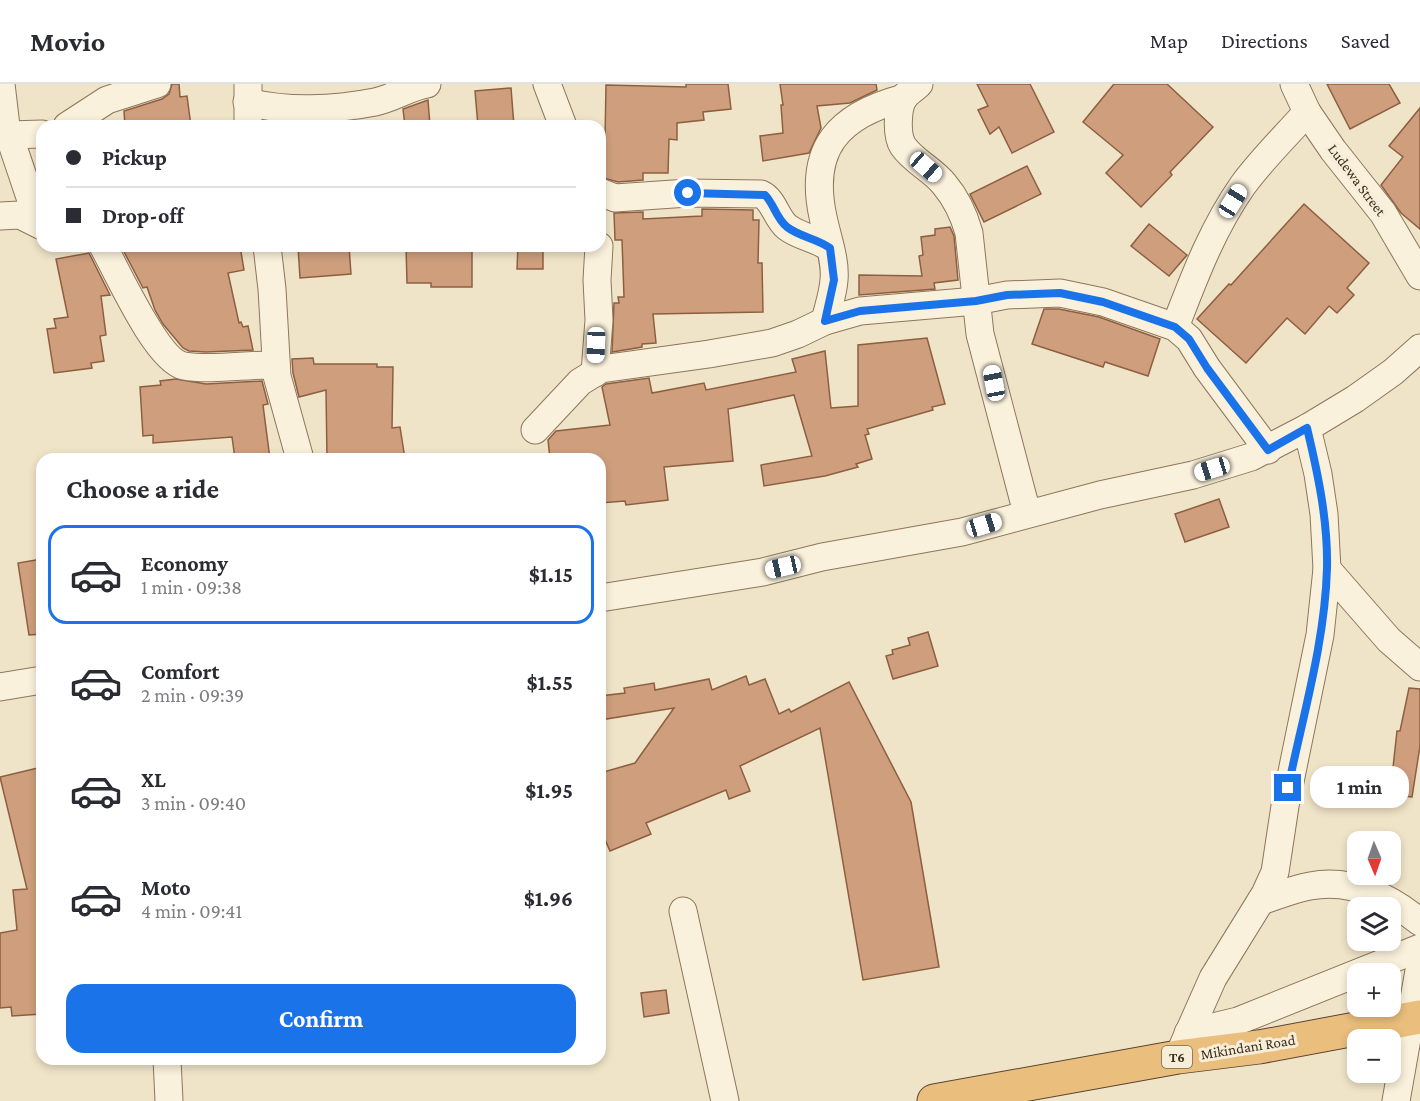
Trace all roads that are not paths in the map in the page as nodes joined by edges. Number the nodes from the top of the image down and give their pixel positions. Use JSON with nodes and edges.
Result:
{"nodes":[{"id":1,"x":1,"y":84,"type":"edge"},
{"id":2,"x":157,"y":84,"type":"edge"},
{"id":3,"x":428,"y":84,"type":"edge"},
{"id":4,"x":547,"y":84,"type":"edge"},
{"id":5,"x":1294,"y":84,"type":"edge"},
{"id":6,"x":911,"y":91,"type":"edge"},
{"id":7,"x":248,"y":104,"type":"edge"},
{"id":8,"x":1307,"y":112,"type":"junction"},
{"id":9,"x":77,"y":120,"type":"edge"},
{"id":10,"x":561,"y":120,"type":"edge"},
{"id":11,"x":6,"y":133,"type":"edge"},
{"id":12,"x":36,"y":134,"type":"edge"},
{"id":13,"x":606,"y":200,"type":"edge"},
{"id":14,"x":36,"y":214,"type":"edge"},
{"id":15,"x":0,"y":216,"type":"edge"},
{"id":16,"x":36,"y":223,"type":"edge"},
{"id":17,"x":830,"y":248,"type":"junction"},
{"id":18,"x":106,"y":252,"type":"edge"},
{"id":19,"x":268,"y":252,"type":"edge"},
{"id":20,"x":599,"y":252,"type":"edge"},
{"id":21,"x":1420,"y":276,"type":"edge"},
{"id":22,"x":976,"y":301,"type":"junction"},
{"id":23,"x":825,"y":321,"type":"junction"},
{"id":24,"x":1175,"y":327,"type":"junction"},
{"id":25,"x":1420,"y":348,"type":"edge"},
{"id":26,"x":276,"y":365,"type":"junction"},
{"id":27,"x":595,"y":373,"type":"junction"},
{"id":28,"x":1307,"y":428,"type":"junction"},
{"id":29,"x":535,"y":430,"type":"dead end"},
{"id":30,"x":1268,"y":450,"type":"junction"},
{"id":31,"x":298,"y":453,"type":"edge"},
{"id":32,"x":1027,"y":513,"type":"junction"},
{"id":33,"x":1327,"y":569,"type":"junction"},
{"id":34,"x":606,"y":597,"type":"edge"},
{"id":35,"x":1420,"y":667,"type":"edge"},
{"id":36,"x":36,"y":681,"type":"edge"},
{"id":37,"x":0,"y":687,"type":"edge"},
{"id":38,"x":1261,"y":901,"type":"junction"},
{"id":39,"x":683,"y":911,"type":"dead end"},
{"id":40,"x":1420,"y":922,"type":"edge"},
{"id":41,"x":1420,"y":948,"type":"edge"},
{"id":42,"x":1420,"y":965,"type":"edge"},
{"id":43,"x":1416,"y":1018,"type":"edge"},
{"id":44,"x":1183,"y":1045,"type":"junction"},
{"id":45,"x":167,"y":1065,"type":"edge"},
{"id":46,"x":169,"y":1101,"type":"edge"},
{"id":47,"x":725,"y":1101,"type":"edge"},
{"id":48,"x":934,"y":1101,"type":"edge"},
{"id":49,"x":1396,"y":1101,"type":"edge"}],
"edges":[{"from":1,"to":11,"type":"street"},
{"from":2,"to":9,"type":"street"},
{"from":3,"to":7,"type":"street"},
{"from":4,"to":10,"type":"street"},
{"from":5,"to":8,"type":"street","name":"Ludewa Street"},
{"from":6,"to":17,"type":"street"},
{"from":6,"to":22,"type":"street"},
{"from":8,"to":21,"type":"street","name":"Ludewa Street"},
{"from":8,"to":24,"type":"street"},
{"from":11,"to":12,"type":"street"},
{"from":11,"to":14,"type":"street"},
{"from":13,"to":17,"type":"street"},
{"from":15,"to":16,"type":"street"},
{"from":17,"to":23,"type":"street"},
{"from":18,"to":26,"type":"street"},
{"from":19,"to":26,"type":"street"},
{"from":20,"to":27,"type":"street"},
{"from":22,"to":23,"type":"street"},
{"from":22,"to":24,"type":"street"},
{"from":22,"to":32,"type":"street"},
{"from":23,"to":27,"type":"street"},
{"from":24,"to":30,"type":"street"},
{"from":25,"to":28,"type":"street"},
{"from":26,"to":31,"type":"street"},
{"from":27,"to":29,"type":"street"},
{"from":28,"to":30,"type":"street"},
{"from":28,"to":33,"type":"street"},
{"from":30,"to":32,"type":"street"},
{"from":32,"to":34,"type":"street"},
{"from":33,"to":35,"type":"street"},
{"from":33,"to":38,"type":"street"},
{"from":36,"to":37,"type":"street"},
{"from":38,"to":40,"type":"street"},
{"from":38,"to":44,"type":"street"},
{"from":39,"to":47,"type":"street"},
{"from":41,"to":44,"type":"street"},
{"from":42,"to":43,"type":"street"},
{"from":43,"to":44,"type":"highway","name":"Mikindani Road","number":"T6"},
{"from":43,"to":49,"type":"street"},
{"from":44,"to":48,"type":"highway","name":"Mikindani Road","number":"T6"},
{"from":45,"to":46,"type":"street"}]}
